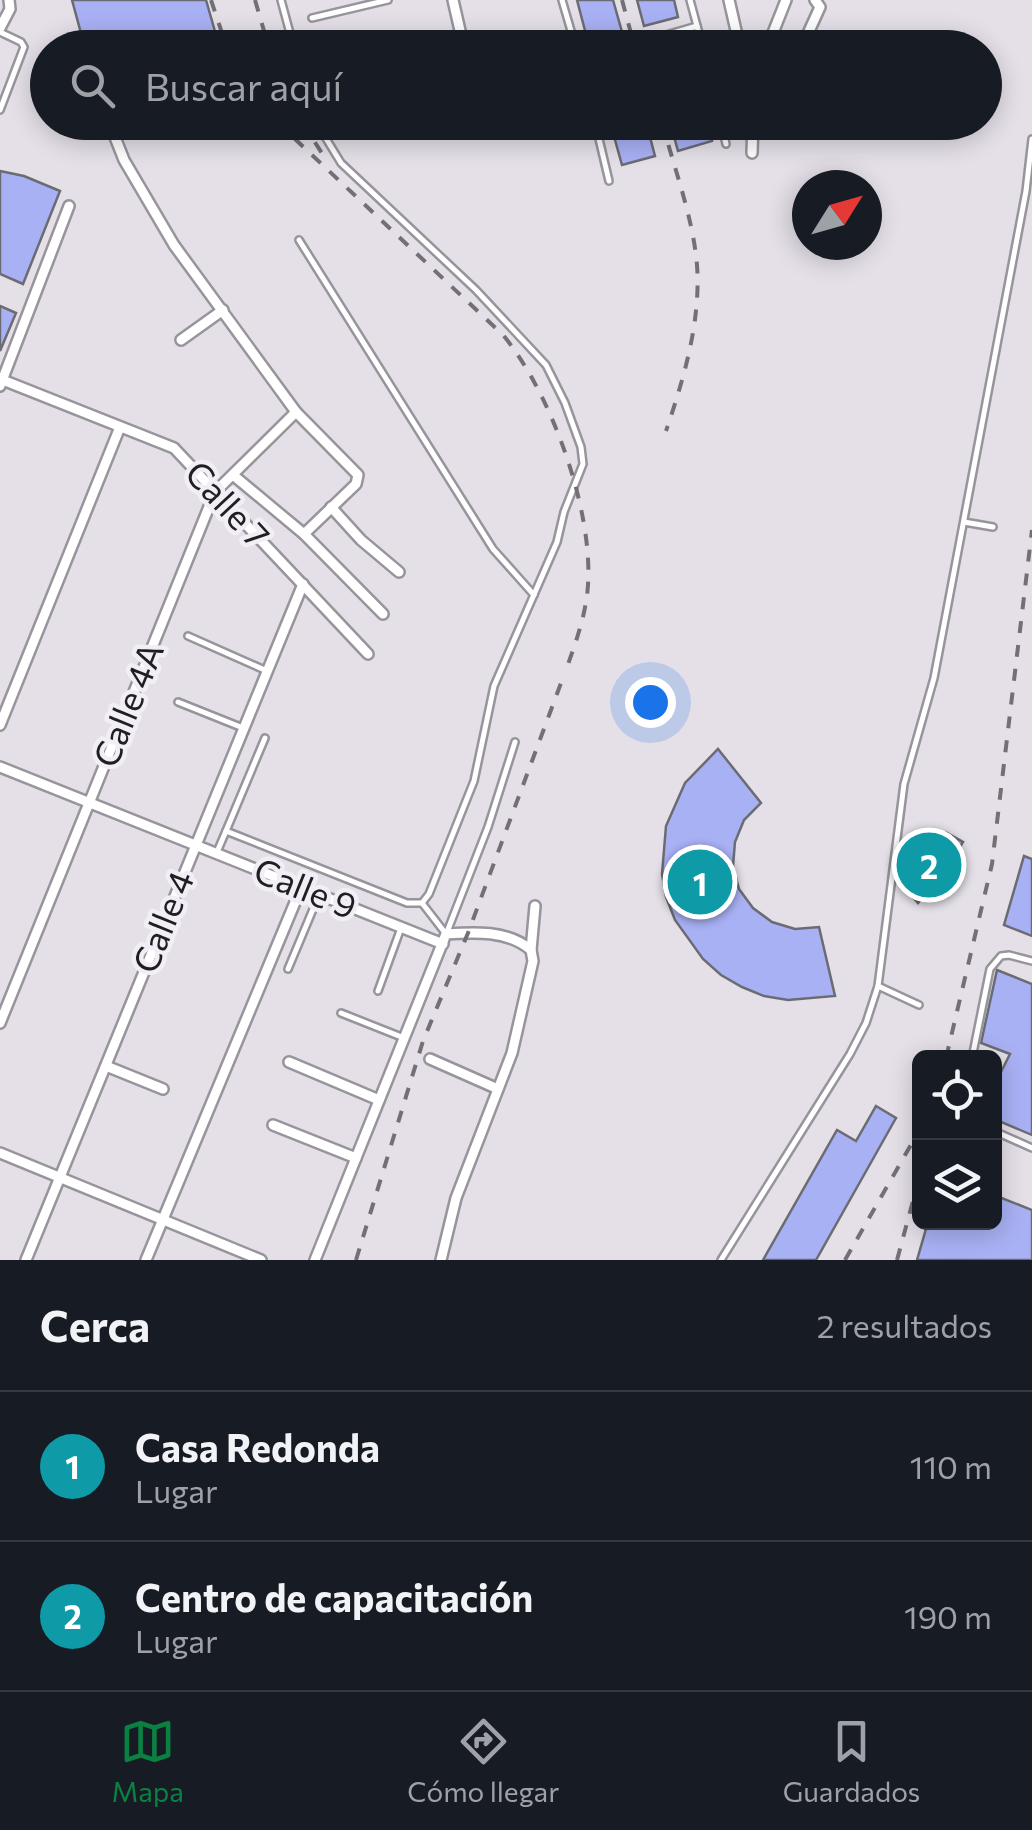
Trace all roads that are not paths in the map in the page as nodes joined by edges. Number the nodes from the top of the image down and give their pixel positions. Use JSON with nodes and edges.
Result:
{"nodes":[{"id":1,"x":8,"y":0,"type":"edge"},
{"id":2,"x":281,"y":0,"type":"edge"},
{"id":3,"x":388,"y":0,"type":"edge"},
{"id":4,"x":453,"y":0,"type":"edge"},
{"id":5,"x":562,"y":0,"type":"edge"},
{"id":6,"x":690,"y":0,"type":"edge"},
{"id":7,"x":730,"y":0,"type":"edge"},
{"id":8,"x":786,"y":0,"type":"edge"},
{"id":9,"x":815,"y":0,"type":"edge"},
{"id":10,"x":312,"y":18,"type":"dead end"},
{"id":11,"x":698,"y":26,"type":"junction"},
{"id":12,"x":0,"y":30,"type":"edge"},
{"id":13,"x":289,"y":30,"type":"edge"},
{"id":14,"x":460,"y":30,"type":"edge"},
{"id":15,"x":571,"y":30,"type":"edge"},
{"id":16,"x":684,"y":30,"type":"edge"},
{"id":17,"x":699,"y":30,"type":"edge"},
{"id":18,"x":736,"y":30,"type":"edge"},
{"id":19,"x":774,"y":30,"type":"edge"},
{"id":20,"x":810,"y":30,"type":"edge"},
{"id":21,"x":0,"y":110,"type":"edge"},
{"id":22,"x":1032,"y":139,"type":"edge"},
{"id":23,"x":117,"y":140,"type":"edge"},
{"id":24,"x":327,"y":140,"type":"edge"},
{"id":25,"x":599,"y":140,"type":"edge"},
{"id":26,"x":725,"y":140,"type":"edge"},
{"id":27,"x":752,"y":140,"type":"edge"},
{"id":28,"x":726,"y":144,"type":"dead end"},
{"id":29,"x":752,"y":153,"type":"dead end"},
{"id":30,"x":609,"y":181,"type":"dead end"},
{"id":31,"x":70,"y":206,"type":"dead end"},
{"id":32,"x":299,"y":240,"type":"dead end"},
{"id":33,"x":223,"y":310,"type":"junction"},
{"id":34,"x":182,"y":340,"type":"dead end"},
{"id":35,"x":1,"y":381,"type":"edge"},
{"id":36,"x":296,"y":412,"type":"junction"},
{"id":37,"x":120,"y":426,"type":"junction"},
{"id":38,"x":232,"y":474,"type":"junction"},
{"id":39,"x":215,"y":492,"type":"junction"},
{"id":40,"x":331,"y":507,"type":"junction"},
{"id":41,"x":964,"y":522,"type":"junction"},
{"id":42,"x":993,"y":527,"type":"dead end"},
{"id":43,"x":304,"y":534,"type":"junction"},
{"id":44,"x":399,"y":572,"type":"dead end"},
{"id":45,"x":303,"y":584,"type":"junction"},
{"id":46,"x":534,"y":596,"type":"junction"},
{"id":47,"x":383,"y":614,"type":"dead end"},
{"id":48,"x":188,"y":636,"type":"dead end"},
{"id":49,"x":368,"y":654,"type":"dead end"},
{"id":50,"x":267,"y":671,"type":"junction"},
{"id":51,"x":178,"y":702,"type":"dead end"},
{"id":52,"x":0,"y":725,"type":"edge"},
{"id":53,"x":243,"y":728,"type":"junction"},
{"id":54,"x":264,"y":738,"type":"dead end"},
{"id":55,"x":515,"y":742,"type":"dead end"},
{"id":56,"x":0,"y":768,"type":"edge"},
{"id":57,"x":89,"y":803,"type":"junction"},
{"id":58,"x":226,"y":832,"type":"junction"},
{"id":59,"x":195,"y":845,"type":"junction"},
{"id":60,"x":216,"y":854,"type":"junction"},
{"id":61,"x":301,"y":888,"type":"junction"},
{"id":62,"x":319,"y":895,"type":"junction"},
{"id":63,"x":422,"y":903,"type":"junction"},
{"id":64,"x":535,"y":906,"type":"dead end"},
{"id":65,"x":401,"y":928,"type":"junction"},
{"id":66,"x":444,"y":939,"type":"junction"},
{"id":67,"x":530,"y":950,"type":"junction"},
{"id":68,"x":1032,"y":961,"type":"edge"},
{"id":69,"x":288,"y":969,"type":"dead end"},
{"id":70,"x":878,"y":986,"type":"junction"},
{"id":71,"x":378,"y":990,"type":"dead end"},
{"id":72,"x":920,"y":1005,"type":"dead end"},
{"id":73,"x":340,"y":1013,"type":"dead end"},
{"id":74,"x":0,"y":1023,"type":"edge"},
{"id":75,"x":404,"y":1038,"type":"junction"},
{"id":76,"x":974,"y":1050,"type":"edge"},
{"id":77,"x":430,"y":1059,"type":"dead end"},
{"id":78,"x":289,"y":1062,"type":"dead end"},
{"id":79,"x":106,"y":1066,"type":"junction"},
{"id":80,"x":163,"y":1089,"type":"dead end"},
{"id":81,"x":498,"y":1089,"type":"junction"},
{"id":82,"x":379,"y":1100,"type":"junction"},
{"id":83,"x":272,"y":1124,"type":"dead end"},
{"id":84,"x":1002,"y":1135,"type":"edge"},
{"id":85,"x":1032,"y":1148,"type":"edge"},
{"id":86,"x":0,"y":1153,"type":"edge"},
{"id":87,"x":356,"y":1158,"type":"junction"},
{"id":88,"x":60,"y":1177,"type":"junction"},
{"id":89,"x":162,"y":1220,"type":"junction"},
{"id":90,"x":26,"y":1260,"type":"edge"},
{"id":91,"x":146,"y":1260,"type":"edge"},
{"id":92,"x":261,"y":1260,"type":"edge"},
{"id":93,"x":315,"y":1260,"type":"edge"},
{"id":94,"x":441,"y":1260,"type":"edge"},
{"id":95,"x":722,"y":1260,"type":"edge"}],
"edges":[{"from":1,"to":12,"type":"street"},
{"from":2,"to":13,"type":"lane"},
{"from":3,"to":10,"type":"lane"},
{"from":4,"to":14,"type":"street"},
{"from":5,"to":15,"type":"lane"},
{"from":6,"to":11,"type":"lane"},
{"from":7,"to":18,"type":"street"},
{"from":8,"to":19,"type":"street"},
{"from":9,"to":20,"type":"street"},
{"from":11,"to":16,"type":"lane"},
{"from":11,"to":17,"type":"lane"},
{"from":12,"to":21,"type":"lane"},
{"from":22,"to":41,"type":"lane"},
{"from":23,"to":33,"type":"street"},
{"from":24,"to":46,"type":"lane"},
{"from":25,"to":30,"type":"lane"},
{"from":26,"to":28,"type":"lane"},
{"from":27,"to":29,"type":"street"},
{"from":31,"to":35,"type":"street"},
{"from":32,"to":46,"type":"lane"},
{"from":33,"to":34,"type":"street"},
{"from":33,"to":36,"type":"street"},
{"from":35,"to":37,"type":"street","name":"Calle 7"},
{"from":36,"to":38,"type":"street","name":"Calle 4A"},
{"from":36,"to":40,"type":"street"},
{"from":37,"to":39,"type":"street","name":"Calle 7"},
{"from":37,"to":52,"type":"street"},
{"from":38,"to":39,"type":"street","name":"Calle 4A"},
{"from":38,"to":43,"type":"street"},
{"from":39,"to":45,"type":"street","name":"Calle 7"},
{"from":39,"to":57,"type":"street","name":"Calle 4A"},
{"from":40,"to":43,"type":"street"},
{"from":40,"to":44,"type":"street"},
{"from":41,"to":42,"type":"lane"},
{"from":41,"to":70,"type":"lane"},
{"from":43,"to":47,"type":"street"},
{"from":45,"to":49,"type":"street","name":"Calle 7"},
{"from":45,"to":50,"type":"street","name":"Calle 4"},
{"from":46,"to":63,"type":"lane"},
{"from":48,"to":50,"type":"lane"},
{"from":50,"to":53,"type":"street","name":"Calle 4"},
{"from":51,"to":53,"type":"lane"},
{"from":53,"to":59,"type":"street","name":"Calle 4"},
{"from":54,"to":58,"type":"lane"},
{"from":55,"to":66,"type":"lane"},
{"from":56,"to":57,"type":"street","name":"Calle 9"},
{"from":57,"to":59,"type":"street","name":"Calle 9"},
{"from":57,"to":74,"type":"street","name":"Calle 4A"},
{"from":58,"to":60,"type":"lane"},
{"from":58,"to":63,"type":"lane"},
{"from":59,"to":60,"type":"street","name":"Calle 9"},
{"from":59,"to":79,"type":"street","name":"Calle 4"},
{"from":60,"to":61,"type":"street","name":"Calle 9"},
{"from":61,"to":62,"type":"street","name":"Calle 9"},
{"from":61,"to":89,"type":"street"},
{"from":62,"to":65,"type":"street","name":"Calle 9"},
{"from":62,"to":69,"type":"lane"},
{"from":63,"to":66,"type":"lane"},
{"from":64,"to":67,"type":"street"},
{"from":65,"to":66,"type":"street","name":"Calle 9"},
{"from":65,"to":71,"type":"lane"},
{"from":66,"to":67,"type":"street","name":"Calle 9"},
{"from":66,"to":75,"type":"street"},
{"from":67,"to":81,"type":"street"},
{"from":68,"to":76,"type":"lane"},
{"from":70,"to":72,"type":"lane"},
{"from":70,"to":95,"type":"lane"},
{"from":73,"to":75,"type":"lane"},
{"from":75,"to":82,"type":"street"},
{"from":77,"to":81,"type":"street"},
{"from":78,"to":82,"type":"street"},
{"from":79,"to":80,"type":"street"},
{"from":79,"to":88,"type":"street","name":"Calle 4"},
{"from":81,"to":94,"type":"street"},
{"from":82,"to":87,"type":"street"},
{"from":83,"to":87,"type":"street"},
{"from":84,"to":85,"type":"lane"},
{"from":86,"to":88,"type":"street"},
{"from":87,"to":93,"type":"street"},
{"from":88,"to":89,"type":"street"},
{"from":88,"to":90,"type":"street","name":"Calle 4"},
{"from":89,"to":91,"type":"street"},
{"from":89,"to":92,"type":"street"}]}
